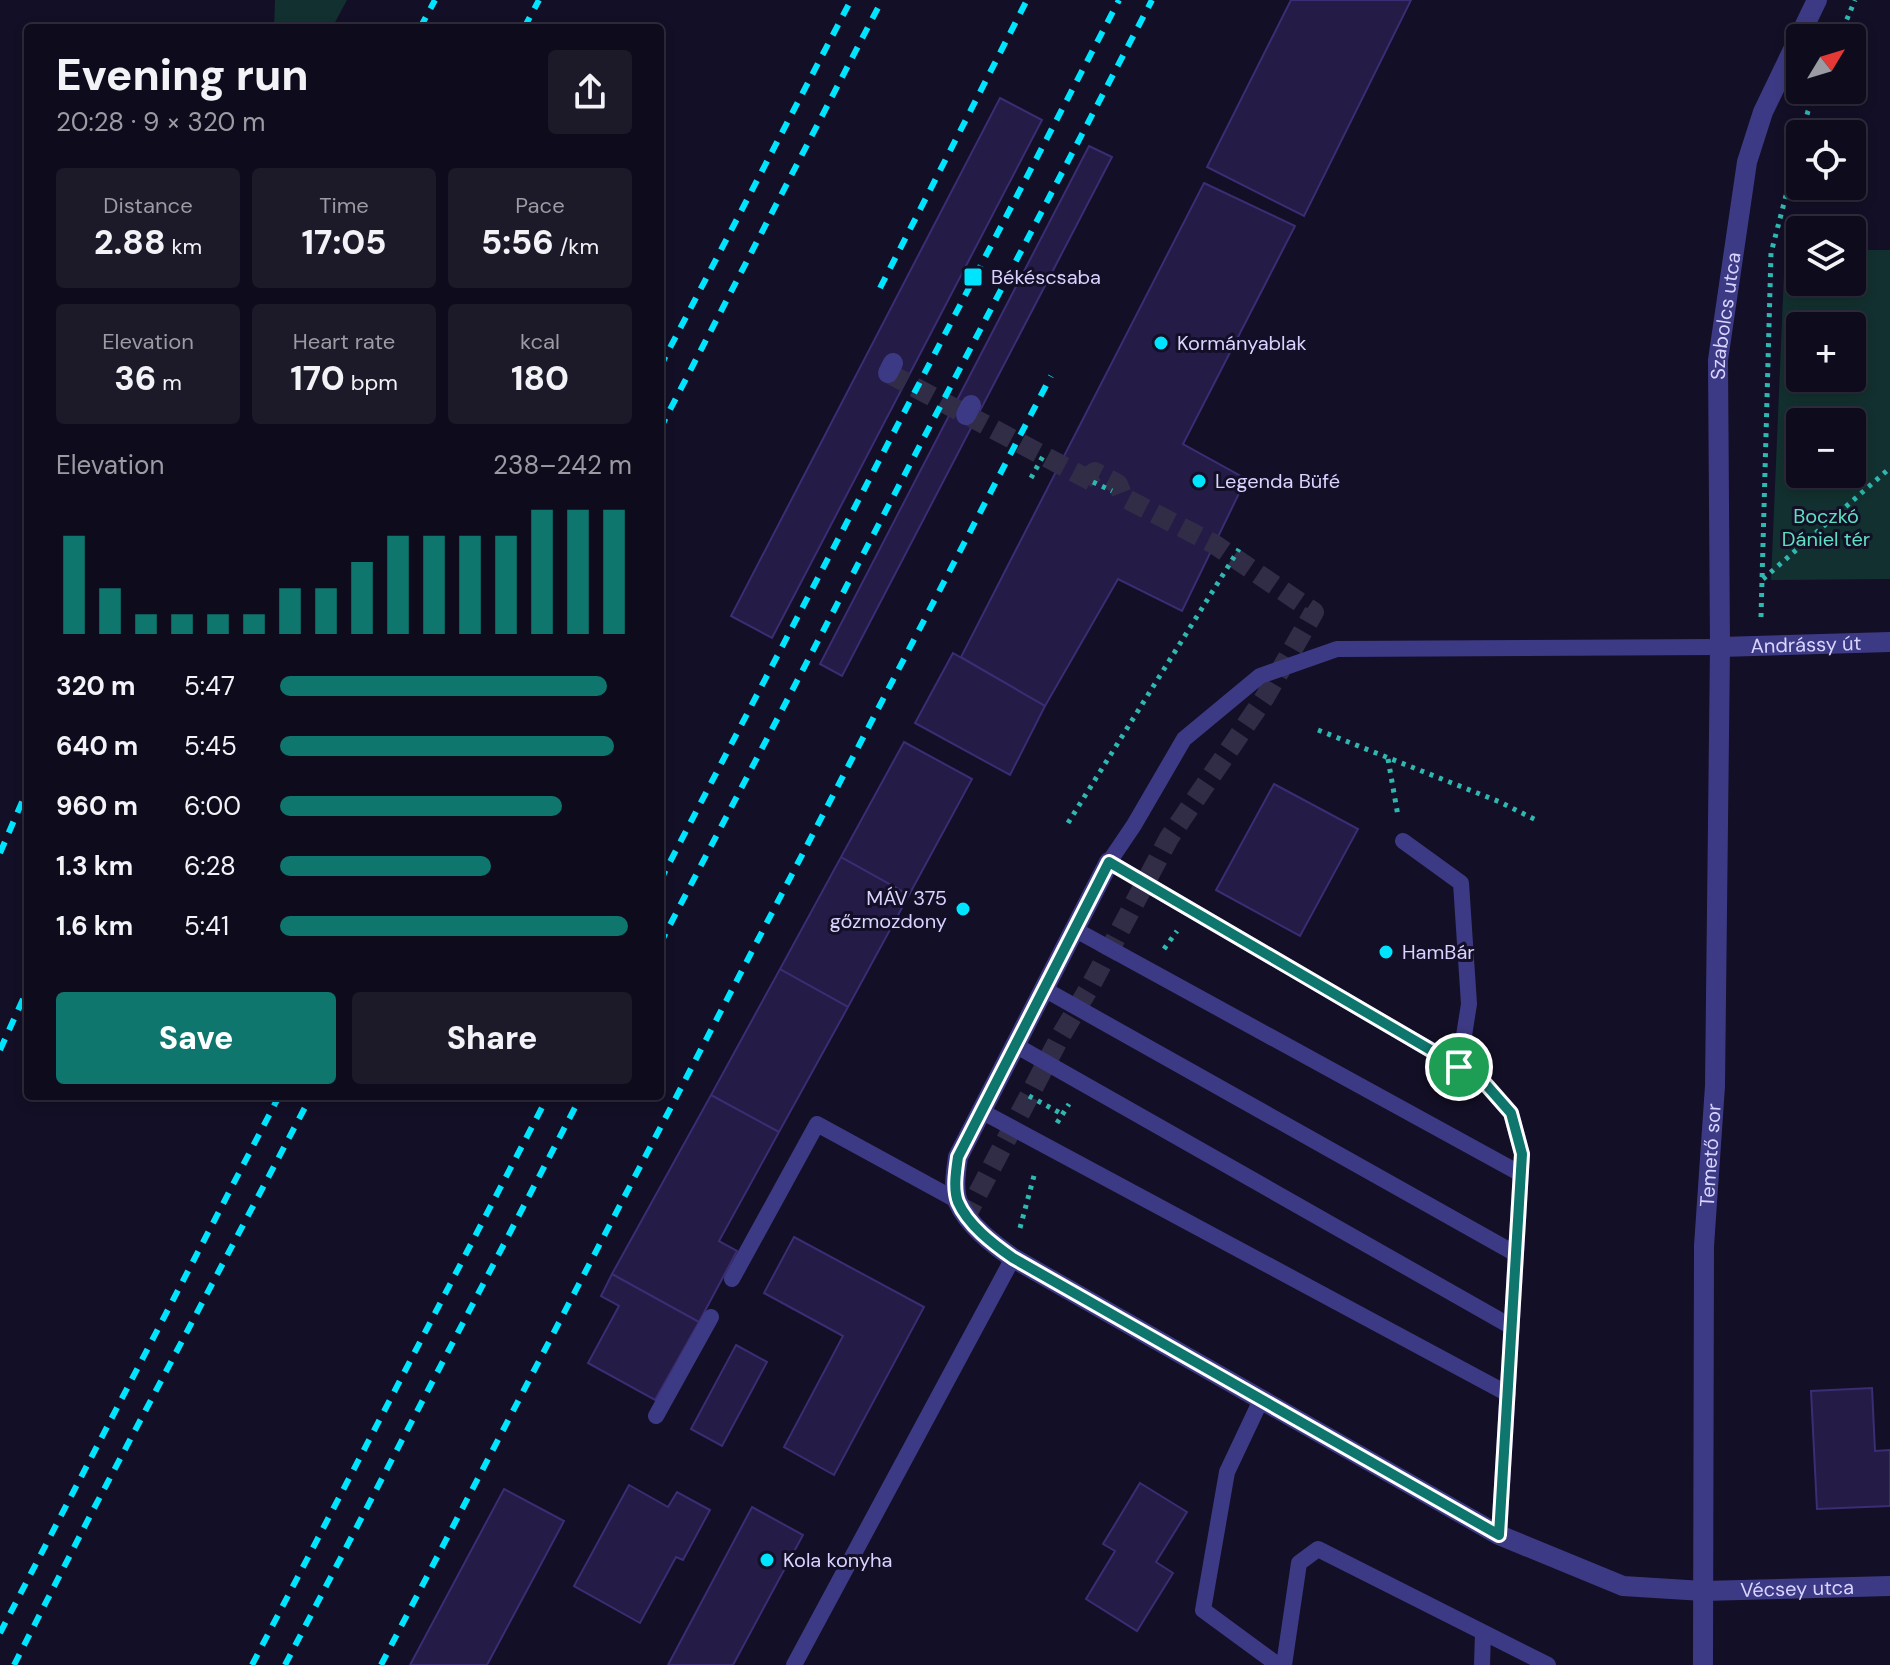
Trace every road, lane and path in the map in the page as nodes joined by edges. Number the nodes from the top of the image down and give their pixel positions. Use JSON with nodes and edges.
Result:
{"nodes":[{"id":1,"x":1817,"y":0,"type":"edge"},
{"id":2,"x":1855,"y":0,"type":"edge"},
{"id":3,"x":1845,"y":24,"type":"edge"},
{"id":4,"x":1786,"y":196,"type":"edge"},
{"id":5,"x":1043,"y":456,"type":"dead end"},
{"id":6,"x":1890,"y":468,"type":"edge"},
{"id":7,"x":1031,"y":478,"type":"dead end"},
{"id":8,"x":1093,"y":482,"type":"tunnel mouth"},
{"id":9,"x":1112,"y":491,"type":"dead end"},
{"id":10,"x":1239,"y":549,"type":"dead end"},
{"id":11,"x":1763,"y":579,"type":"junction"},
{"id":12,"x":1890,"y":642,"type":"edge"},
{"id":13,"x":1761,"y":646,"type":"junction"},
{"id":14,"x":1720,"y":647,"type":"junction"},
{"id":15,"x":1318,"y":730,"type":"dead end"},
{"id":16,"x":1387,"y":758,"type":"junction"},
{"id":17,"x":1536,"y":820,"type":"dead end"},
{"id":18,"x":1068,"y":823,"type":"dead end"},
{"id":19,"x":1403,"y":841,"type":"joint"},
{"id":20,"x":1109,"y":862,"type":"junction"},
{"id":21,"x":1074,"y":929,"type":"junction"},
{"id":22,"x":1044,"y":989,"type":"junction"},
{"id":23,"x":1015,"y":1045,"type":"junction"},
{"id":24,"x":1459,"y":1067,"type":"junction"},
{"id":25,"x":1029,"y":1096,"type":"dead end"},
{"id":26,"x":981,"y":1111,"type":"junction"},
{"id":27,"x":1062,"y":1114,"type":"dead end"},
{"id":28,"x":1521,"y":1174,"type":"junction"},
{"id":29,"x":958,"y":1201,"type":"junction"},
{"id":30,"x":1516,"y":1254,"type":"junction"},
{"id":31,"x":1013,"y":1258,"type":"junction"},
{"id":32,"x":732,"y":1279,"type":"dead end"},
{"id":33,"x":711,"y":1317,"type":"dead end"},
{"id":34,"x":1512,"y":1327,"type":"junction"},
{"id":35,"x":1508,"y":1394,"type":"junction"},
{"id":36,"x":1261,"y":1400,"type":"junction"},
{"id":37,"x":656,"y":1416,"type":"dead end"},
{"id":38,"x":1499,"y":1535,"type":"junction"},
{"id":39,"x":1890,"y":1586,"type":"edge"},
{"id":40,"x":1703,"y":1591,"type":"junction"},
{"id":41,"x":1483,"y":1633,"type":"junction"},
{"id":42,"x":794,"y":1665,"type":"edge"},
{"id":43,"x":1281,"y":1665,"type":"edge"},
{"id":44,"x":1482,"y":1665,"type":"edge"},
{"id":45,"x":1548,"y":1665,"type":"edge"},
{"id":46,"x":1703,"y":1665,"type":"edge"}],
"edges":[{"from":1,"to":14,"type":"street","name":"Szabolcs utca"},
{"from":2,"to":3,"type":"path"},
{"from":4,"to":11,"type":"path","name":"Szabolcs utca"},
{"from":5,"to":7,"type":"path"},
{"from":6,"to":11,"type":"path"},
{"from":8,"to":9,"type":"path"},
{"from":10,"to":18,"type":"path"},
{"from":11,"to":13,"type":"path","name":"Szabolcs utca"},
{"from":12,"to":13,"type":"street","name":"Andrássy út"},
{"from":13,"to":14,"type":"street","name":"Andrássy út"},
{"from":14,"to":20,"type":"lane"},
{"from":14,"to":40,"type":"street","name":"Temető sor"},
{"from":15,"to":16,"type":"path"},
{"from":16,"to":17,"type":"path"},
{"from":16,"to":19,"type":"path"},
{"from":19,"to":24,"type":"lane"},
{"from":20,"to":21,"type":"street"},
{"from":20,"to":24,"type":"lane"},
{"from":21,"to":22,"type":"street"},
{"from":21,"to":28,"type":"lane"},
{"from":22,"to":23,"type":"street"},
{"from":22,"to":30,"type":"lane"},
{"from":23,"to":26,"type":"street"},
{"from":23,"to":34,"type":"lane"},
{"from":24,"to":28,"type":"lane"},
{"from":25,"to":27,"type":"path"},
{"from":26,"to":29,"type":"street"},
{"from":26,"to":35,"type":"lane"},
{"from":28,"to":30,"type":"lane"},
{"from":29,"to":31,"type":"street","name":"Vécsey utca"},
{"from":29,"to":32,"type":"lane"},
{"from":30,"to":34,"type":"lane"},
{"from":31,"to":36,"type":"street","name":"Vécsey utca"},
{"from":31,"to":42,"type":"lane"},
{"from":33,"to":37,"type":"lane"},
{"from":34,"to":35,"type":"lane"},
{"from":35,"to":38,"type":"lane"},
{"from":36,"to":38,"type":"street","name":"Vécsey utca"},
{"from":36,"to":43,"type":"lane"},
{"from":38,"to":40,"type":"street","name":"Vécsey utca"},
{"from":39,"to":40,"type":"street","name":"Vécsey utca"},
{"from":40,"to":46,"type":"street","name":"Temető sor"},
{"from":41,"to":43,"type":"lane"},
{"from":41,"to":44,"type":"lane"},
{"from":41,"to":45,"type":"lane"}]}
